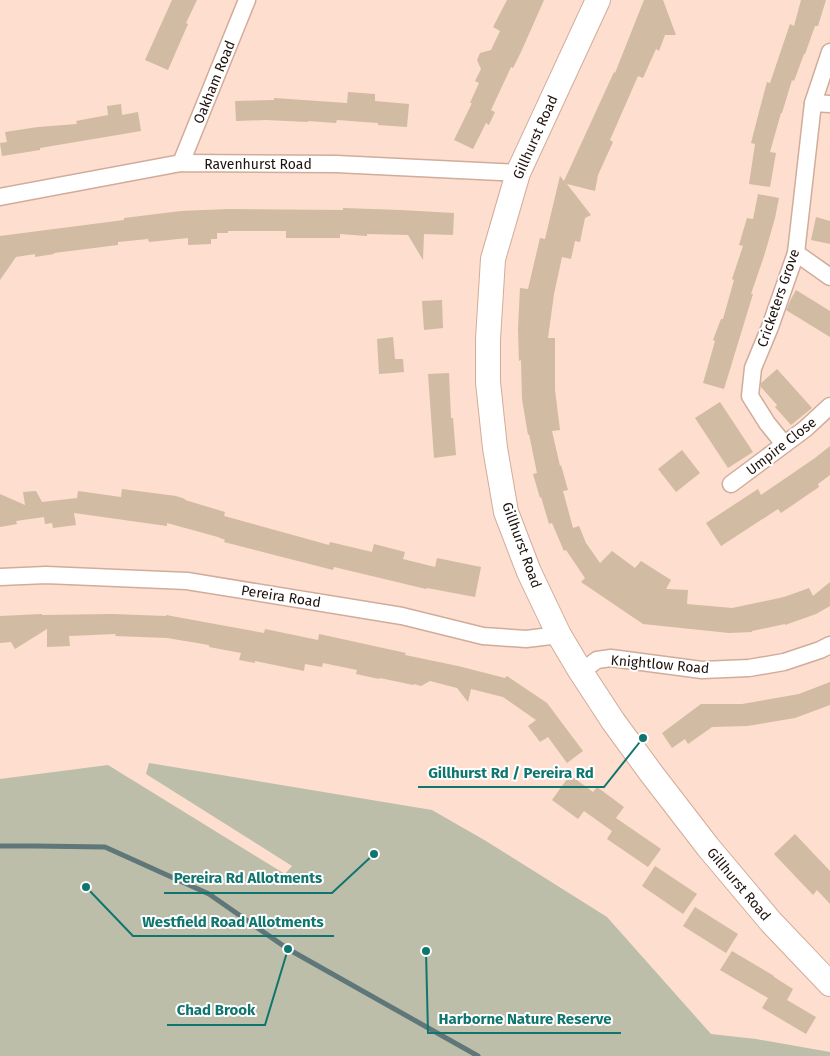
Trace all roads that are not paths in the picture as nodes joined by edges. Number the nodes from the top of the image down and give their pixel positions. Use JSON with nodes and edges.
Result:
{"nodes":[{"id":1,"x":247,"y":0,"type":"edge"},
{"id":2,"x":598,"y":0,"type":"edge"},
{"id":3,"x":830,"y":52,"type":"edge"},
{"id":4,"x":813,"y":103,"type":"junction"},
{"id":5,"x":830,"y":104,"type":"edge"},
{"id":6,"x":181,"y":163,"type":"junction"},
{"id":7,"x":518,"y":173,"type":"junction"},
{"id":8,"x":0,"y":197,"type":"edge"},
{"id":9,"x":796,"y":253,"type":"junction"},
{"id":10,"x":830,"y":277,"type":"edge"},
{"id":11,"x":830,"y":406,"type":"edge"},
{"id":12,"x":784,"y":444,"type":"junction"},
{"id":13,"x":731,"y":484,"type":"dead end"},
{"id":14,"x":0,"y":577,"type":"edge"},
{"id":15,"x":559,"y":635,"type":"junction"},
{"id":16,"x":830,"y":645,"type":"edge"},
{"id":17,"x":581,"y":672,"type":"junction"},
{"id":18,"x":830,"y":984,"type":"edge"}],
"edges":[{"from":1,"to":6,"type":"street","name":"Oakham Road"},
{"from":2,"to":7,"type":"street","name":"Gillhurst Road"},
{"from":3,"to":4,"type":"street","name":"Cricketers Grove"},
{"from":4,"to":5,"type":"street"},
{"from":4,"to":9,"type":"street","name":"Cricketers Grove"},
{"from":6,"to":7,"type":"street","name":"Ravenhurst Road"},
{"from":6,"to":8,"type":"street","name":"Ravenhurst Road"},
{"from":7,"to":15,"type":"street","name":"Gillhurst Road"},
{"from":9,"to":10,"type":"street"},
{"from":9,"to":12,"type":"street","name":"Cricketers Grove"},
{"from":11,"to":12,"type":"street","name":"Umpire Close"},
{"from":12,"to":13,"type":"street","name":"Umpire Close"},
{"from":14,"to":15,"type":"street","name":"Pereira Road"},
{"from":15,"to":17,"type":"street","name":"Gillhurst Road"},
{"from":16,"to":17,"type":"street","name":"Knightlow Road"},
{"from":17,"to":18,"type":"street","name":"Gillhurst Road"}]}
